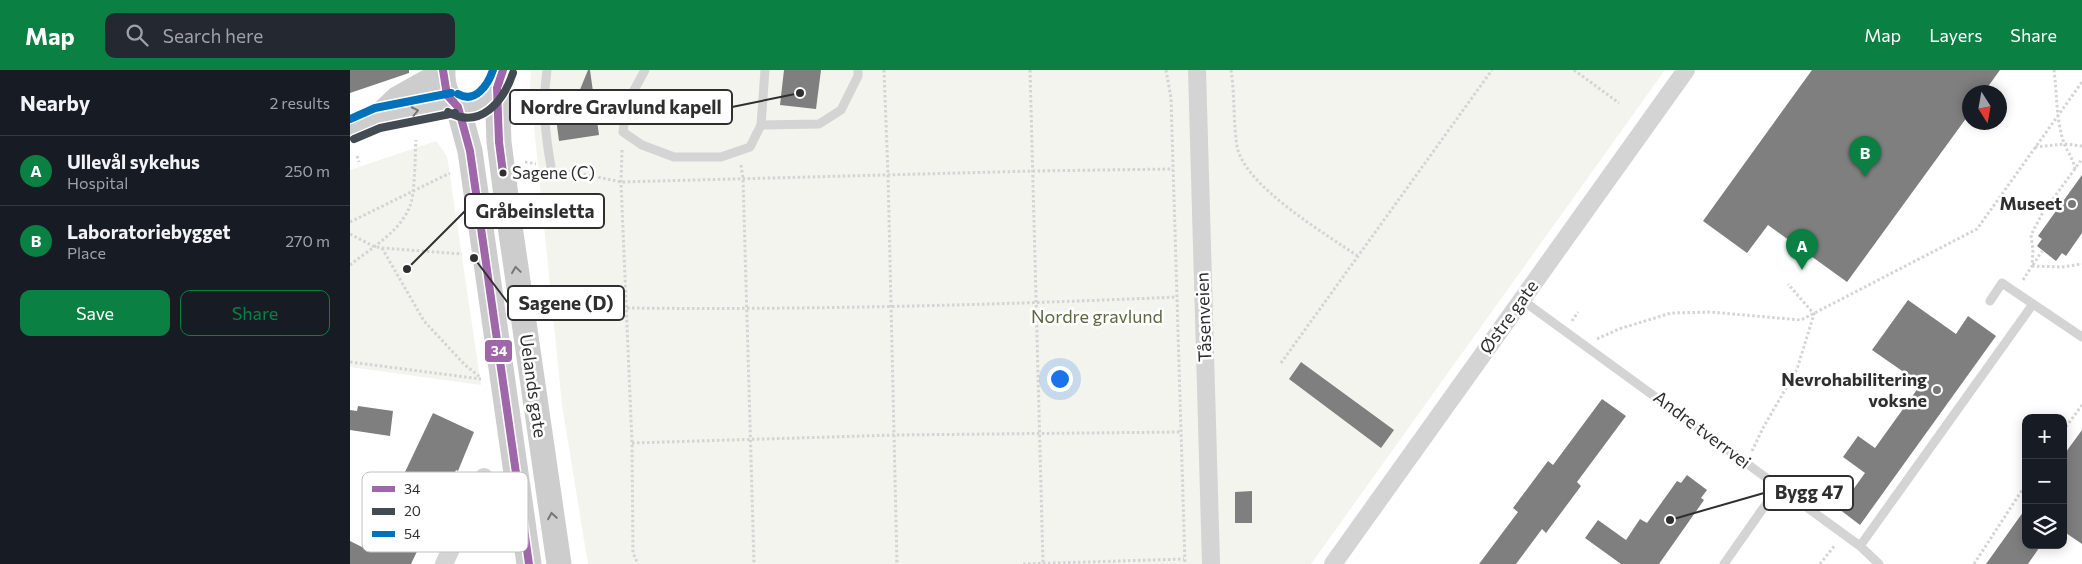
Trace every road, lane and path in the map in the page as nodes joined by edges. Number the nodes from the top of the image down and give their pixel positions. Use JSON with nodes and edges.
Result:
{"nodes":[{"id":1,"x":547,"y":70,"type":"edge"},
{"id":2,"x":645,"y":70,"type":"edge"},
{"id":3,"x":765,"y":70,"type":"edge"},
{"id":4,"x":858,"y":70,"type":"edge"},
{"id":5,"x":884,"y":70,"type":"edge"},
{"id":6,"x":1030,"y":70,"type":"edge"},
{"id":7,"x":1166,"y":70,"type":"edge"},
{"id":8,"x":1197,"y":70,"type":"edge"},
{"id":9,"x":1231,"y":70,"type":"edge"},
{"id":10,"x":1492,"y":70,"type":"edge"},
{"id":11,"x":1574,"y":70,"type":"edge"},
{"id":12,"x":1686,"y":70,"type":"edge"},
{"id":13,"x":2054,"y":70,"type":"edge"},
{"id":14,"x":443,"y":72,"type":"edge"},
{"id":15,"x":500,"y":79,"type":"edge"},
{"id":16,"x":2082,"y":82,"type":"edge"},
{"id":17,"x":1619,"y":103,"type":"dead end"},
{"id":18,"x":456,"y":105,"type":"junction"},
{"id":19,"x":2059,"y":113,"type":"junction"},
{"id":20,"x":377,"y":118,"type":"junction"},
{"id":21,"x":761,"y":125,"type":"junction"},
{"id":22,"x":350,"y":130,"type":"edge"},
{"id":23,"x":623,"y":132,"type":"junction"},
{"id":24,"x":416,"y":140,"type":"dead end"},
{"id":25,"x":2065,"y":144,"type":"junction"},
{"id":26,"x":2082,"y":146,"type":"edge"},
{"id":27,"x":2035,"y":147,"type":"junction"},
{"id":28,"x":738,"y":151,"type":"junction"},
{"id":29,"x":357,"y":156,"type":"dead end"},
{"id":30,"x":2082,"y":159,"type":"edge"},
{"id":31,"x":359,"y":162,"type":"dead end"},
{"id":32,"x":525,"y":162,"type":"dead end"},
{"id":33,"x":551,"y":167,"type":"junction"},
{"id":34,"x":1173,"y":169,"type":"junction"},
{"id":35,"x":1034,"y":170,"type":"junction"},
{"id":36,"x":2075,"y":170,"type":"junction"},
{"id":37,"x":453,"y":172,"type":"dead end"},
{"id":38,"x":888,"y":174,"type":"junction"},
{"id":39,"x":743,"y":178,"type":"junction"},
{"id":40,"x":621,"y":182,"type":"junction"},
{"id":41,"x":412,"y":190,"type":"junction"},
{"id":42,"x":350,"y":222,"type":"edge"},
{"id":43,"x":350,"y":234,"type":"edge"},
{"id":44,"x":373,"y":246,"type":"junction"},
{"id":45,"x":382,"y":248,"type":"junction"},
{"id":46,"x":2042,"y":251,"type":"dead end"},
{"id":47,"x":462,"y":254,"type":"dead end"},
{"id":48,"x":1359,"y":257,"type":"junction"},
{"id":49,"x":2082,"y":264,"type":"edge"},
{"id":50,"x":350,"y":265,"type":"edge"},
{"id":51,"x":2032,"y":266,"type":"junction"},
{"id":52,"x":1788,"y":284,"type":"dead end"},
{"id":53,"x":2014,"y":291,"type":"junction"},
{"id":54,"x":1177,"y":297,"type":"junction"},
{"id":55,"x":1522,"y":300,"type":"junction"},
{"id":56,"x":1990,"y":301,"type":"dead end"},
{"id":57,"x":1036,"y":303,"type":"junction"},
{"id":58,"x":2033,"y":304,"type":"junction"},
{"id":59,"x":892,"y":307,"type":"junction"},
{"id":60,"x":627,"y":308,"type":"junction"},
{"id":61,"x":746,"y":309,"type":"junction"},
{"id":62,"x":1578,"y":312,"type":"dead end"},
{"id":63,"x":1814,"y":314,"type":"junction"},
{"id":64,"x":1572,"y":321,"type":"dead end"},
{"id":65,"x":2082,"y":337,"type":"edge"},
{"id":66,"x":1597,"y":339,"type":"dead end"},
{"id":67,"x":350,"y":362,"type":"edge"},
{"id":68,"x":1281,"y":363,"type":"dead end"},
{"id":69,"x":2082,"y":405,"type":"edge"},
{"id":70,"x":2067,"y":426,"type":"edge"},
{"id":71,"x":1181,"y":432,"type":"junction"},
{"id":72,"x":1039,"y":433,"type":"junction"},
{"id":73,"x":895,"y":435,"type":"junction"},
{"id":74,"x":749,"y":440,"type":"junction"},
{"id":75,"x":632,"y":443,"type":"junction"},
{"id":76,"x":1746,"y":463,"type":"junction"},
{"id":77,"x":517,"y":472,"type":"edge"},
{"id":78,"x":1778,"y":487,"type":"junction"},
{"id":79,"x":2022,"y":490,"type":"edge"},
{"id":80,"x":1837,"y":542,"type":"dead end"},
{"id":81,"x":1860,"y":546,"type":"junction"},
{"id":82,"x":528,"y":550,"type":"edge"},
{"id":83,"x":450,"y":552,"type":"edge"},
{"id":84,"x":1184,"y":559,"type":"junction"},
{"id":85,"x":444,"y":564,"type":"edge"},
{"id":86,"x":530,"y":564,"type":"edge"},
{"id":87,"x":559,"y":564,"type":"edge"},
{"id":88,"x":638,"y":564,"type":"edge"},
{"id":89,"x":754,"y":564,"type":"edge"},
{"id":90,"x":897,"y":564,"type":"edge"},
{"id":91,"x":1022,"y":564,"type":"edge"},
{"id":92,"x":1044,"y":564,"type":"edge"},
{"id":93,"x":1185,"y":564,"type":"edge"},
{"id":94,"x":1211,"y":564,"type":"edge"},
{"id":95,"x":1332,"y":564,"type":"edge"},
{"id":96,"x":1724,"y":564,"type":"edge"},
{"id":97,"x":1820,"y":564,"type":"edge"},
{"id":98,"x":1879,"y":564,"type":"edge"},
{"id":99,"x":1974,"y":564,"type":"edge"}],
"edges":[{"from":1,"to":33,"type":"lane"},
{"from":2,"to":23,"type":"lane"},
{"from":3,"to":21,"type":"lane"},
{"from":4,"to":21,"type":"lane"},
{"from":5,"to":38,"type":"path"},
{"from":6,"to":35,"type":"path"},
{"from":7,"to":34,"type":"path"},
{"from":8,"to":94,"type":"street","name":"Tåsenveien"},
{"from":9,"to":48,"type":"path"},
{"from":10,"to":48,"type":"path"},
{"from":11,"to":17,"type":"path"},
{"from":12,"to":55,"type":"street","name":"Østre gate"},
{"from":13,"to":19,"type":"path"},
{"from":14,"to":18,"type":"main road","name":"Uelands gate"},
{"from":14,"to":20,"type":"main road"},
{"from":15,"to":18,"type":"main road","name":"Uelands gate"},
{"from":87,"to":15,"type":"main road","name":"Uelands gate","one_way":true},
{"from":16,"to":19,"type":"path"},
{"from":20,"to":18,"type":"main road","one_way":true},
{"from":18,"to":77,"type":"main road","name":"Uelands gate"},
{"from":19,"to":25,"type":"path"},
{"from":19,"to":27,"type":"path"},
{"from":20,"to":22,"type":"main road"},
{"from":21,"to":28,"type":"lane"},
{"from":23,"to":28,"type":"lane"},
{"from":23,"to":40,"type":"path"},
{"from":24,"to":41,"type":"path"},
{"from":25,"to":26,"type":"path"},
{"from":25,"to":27,"type":"path"},
{"from":25,"to":36,"type":"path"},
{"from":27,"to":63,"type":"path"},
{"from":28,"to":39,"type":"path"},
{"from":29,"to":31,"type":"path"},
{"from":30,"to":36,"type":"path"},
{"from":32,"to":33,"type":"path"},
{"from":33,"to":40,"type":"path"},
{"from":34,"to":35,"type":"path"},
{"from":34,"to":54,"type":"path"},
{"from":35,"to":38,"type":"path"},
{"from":35,"to":57,"type":"path"},
{"from":36,"to":51,"type":"path"},
{"from":37,"to":41,"type":"path"},
{"from":38,"to":39,"type":"path"},
{"from":38,"to":59,"type":"path"},
{"from":39,"to":40,"type":"path"},
{"from":39,"to":61,"type":"path"},
{"from":40,"to":60,"type":"path"},
{"from":41,"to":42,"type":"path"},
{"from":41,"to":44,"type":"path"},
{"from":43,"to":44,"type":"path"},
{"from":44,"to":45,"type":"path"},
{"from":44,"to":50,"type":"path"},
{"from":45,"to":47,"type":"path"},
{"from":45,"to":67,"type":"path"},
{"from":46,"to":51,"type":"path"},
{"from":48,"to":68,"type":"path"},
{"from":49,"to":51,"type":"path"},
{"from":51,"to":53,"type":"path"},
{"from":52,"to":63,"type":"path"},
{"from":53,"to":56,"type":"lane"},
{"from":53,"to":58,"type":"lane"},
{"from":54,"to":57,"type":"path"},
{"from":54,"to":71,"type":"path"},
{"from":55,"to":76,"type":"lane","name":"Andre tverrvei"},
{"from":55,"to":95,"type":"street","name":"Østre gate"},
{"from":57,"to":59,"type":"path"},
{"from":57,"to":72,"type":"path"},
{"from":58,"to":65,"type":"lane"},
{"from":58,"to":81,"type":"lane"},
{"from":59,"to":61,"type":"path"},
{"from":59,"to":73,"type":"path"},
{"from":60,"to":61,"type":"path"},
{"from":60,"to":75,"type":"path"},
{"from":61,"to":74,"type":"path"},
{"from":62,"to":64,"type":"path"},
{"from":63,"to":66,"type":"path"},
{"from":63,"to":76,"type":"path"},
{"from":69,"to":70,"type":"path"},
{"from":71,"to":72,"type":"path"},
{"from":71,"to":84,"type":"path"},
{"from":72,"to":73,"type":"path"},
{"from":72,"to":92,"type":"path"},
{"from":73,"to":74,"type":"path"},
{"from":73,"to":90,"type":"path"},
{"from":74,"to":75,"type":"path"},
{"from":74,"to":89,"type":"path"},
{"from":75,"to":88,"type":"path"},
{"from":76,"to":78,"type":"lane","name":"Andre tverrvei"},
{"from":78,"to":81,"type":"lane","name":"Andre tverrvei"},
{"from":78,"to":96,"type":"lane"},
{"from":79,"to":99,"type":"path"},
{"from":80,"to":97,"type":"path"},
{"from":81,"to":98,"type":"lane","name":"Andre tverrvei"},
{"from":82,"to":86,"type":"main road","name":"Uelands gate"},
{"from":83,"to":85,"type":"street"},
{"from":84,"to":92,"type":"path"},
{"from":84,"to":93,"type":"path"},
{"from":91,"to":92,"type":"path"}]}
